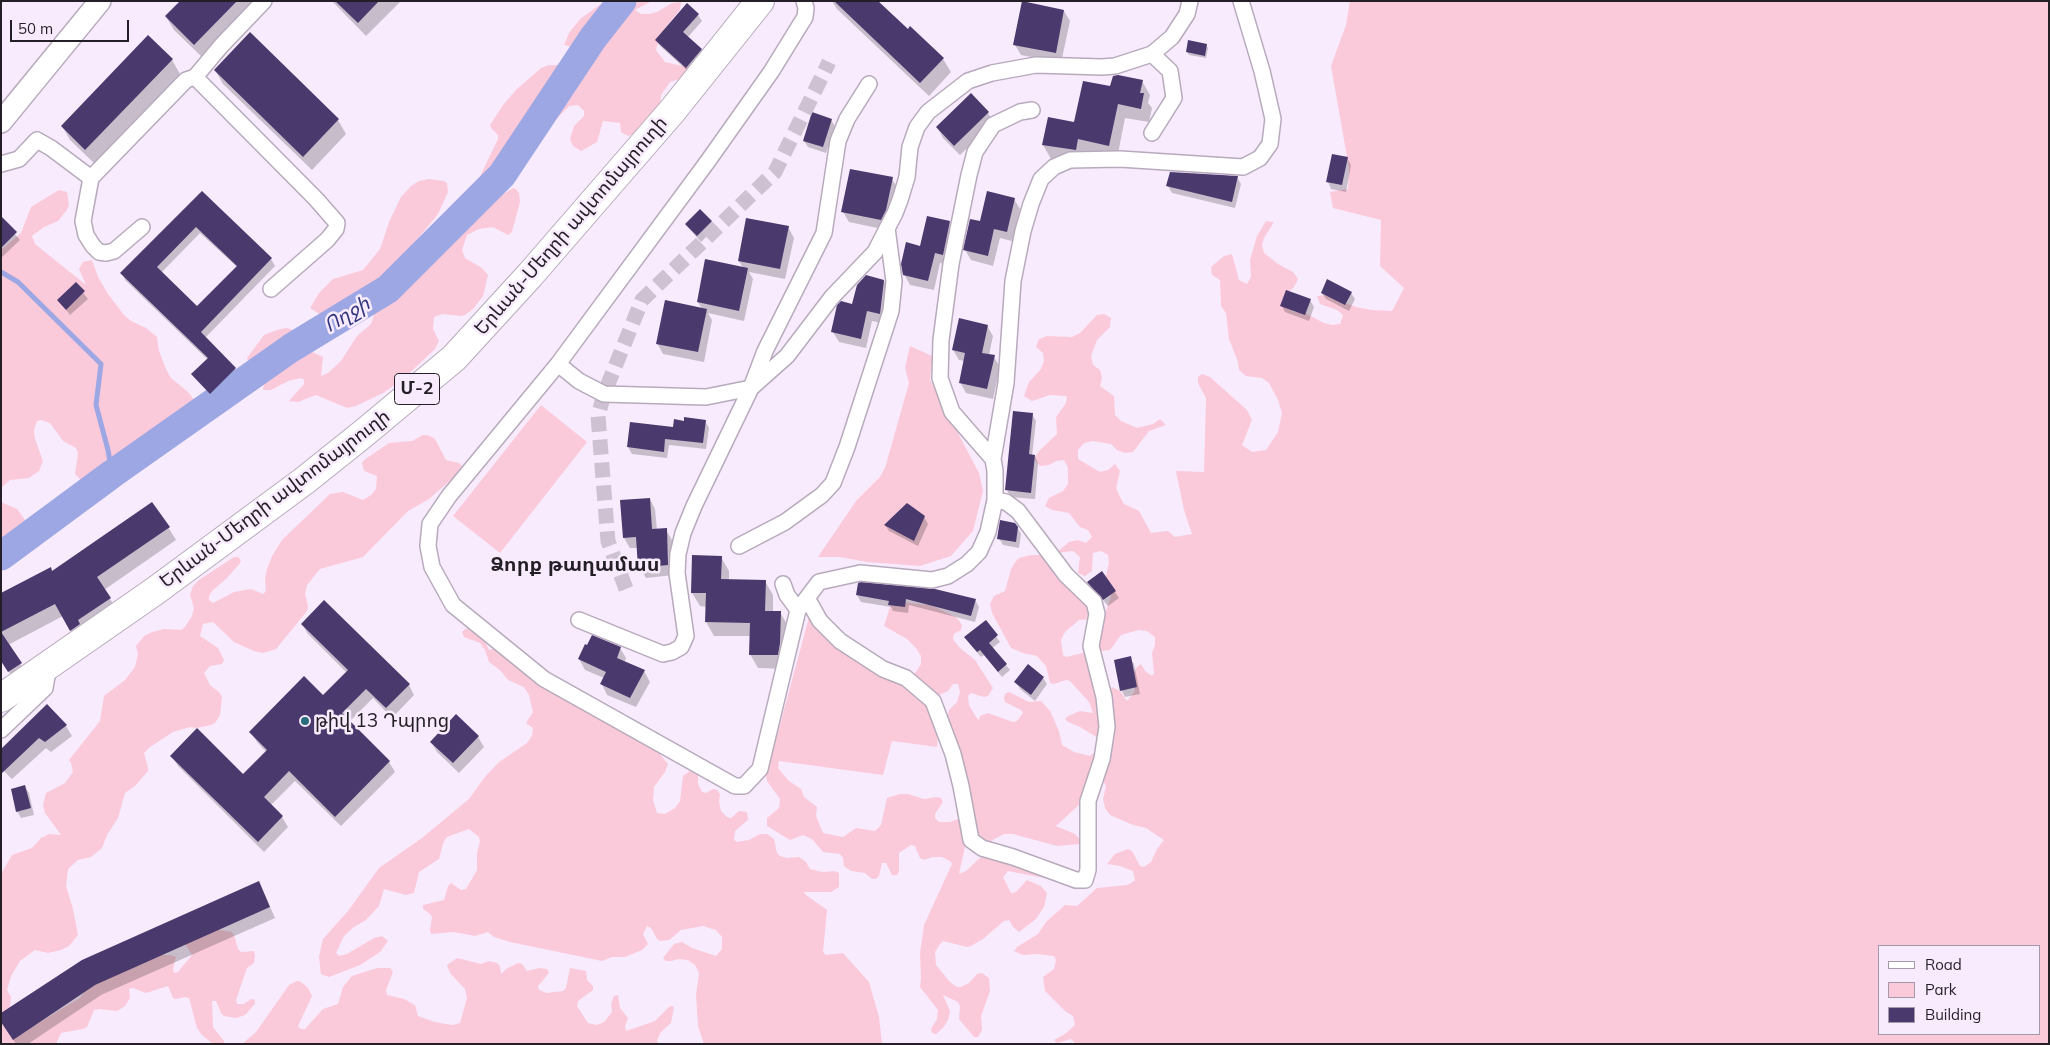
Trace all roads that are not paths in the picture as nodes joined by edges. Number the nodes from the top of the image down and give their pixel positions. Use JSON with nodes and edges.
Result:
{"nodes":[{"id":1,"x":100,"y":1,"type":"edge"},
{"id":2,"x":264,"y":1,"type":"edge"},
{"id":3,"x":760,"y":1,"type":"edge"},
{"id":4,"x":804,"y":1,"type":"edge"},
{"id":5,"x":1190,"y":1,"type":"edge"},
{"id":6,"x":1241,"y":1,"type":"edge"},
{"id":7,"x":1152,"y":54,"type":"junction"},
{"id":8,"x":195,"y":77,"type":"junction"},
{"id":9,"x":869,"y":84,"type":"dead end"},
{"id":10,"x":1032,"y":110,"type":"dead end"},
{"id":11,"x":1,"y":122,"type":"edge"},
{"id":12,"x":1152,"y":133,"type":"dead end"},
{"id":13,"x":1,"y":164,"type":"edge"},
{"id":14,"x":91,"y":178,"type":"junction"},
{"id":15,"x":142,"y":227,"type":"dead end"},
{"id":16,"x":888,"y":228,"type":"junction"},
{"id":17,"x":271,"y":289,"type":"dead end"},
{"id":18,"x":558,"y":364,"type":"junction"},
{"id":19,"x":751,"y":388,"type":"junction"},
{"id":20,"x":993,"y":459,"type":"junction"},
{"id":21,"x":994,"y":500,"type":"junction"},
{"id":22,"x":739,"y":546,"type":"dead end"},
{"id":23,"x":784,"y":584,"type":"dead end"},
{"id":24,"x":807,"y":598,"type":"junction"},
{"id":25,"x":798,"y":610,"type":"junction"},
{"id":26,"x":579,"y":620,"type":"dead end"},
{"id":27,"x":49,"y":665,"type":"junction"},
{"id":28,"x":1,"y":698,"type":"edge"},
{"id":29,"x":1,"y":730,"type":"edge"}],
"edges":[{"from":1,"to":11,"type":"street"},
{"from":2,"to":8,"type":"street"},
{"from":3,"to":27,"type":"highway","name":"Երևան-Մեղրի ավտոմայրուղի","number":"Մ-2"},
{"from":4,"to":18,"type":"street"},
{"from":5,"to":7,"type":"street"},
{"from":6,"to":20,"type":"street"},
{"from":7,"to":12,"type":"street"},
{"from":7,"to":16,"type":"street"},
{"from":8,"to":14,"type":"street"},
{"from":8,"to":17,"type":"street"},
{"from":9,"to":19,"type":"street"},
{"from":10,"to":20,"type":"street"},
{"from":13,"to":14,"type":"street"},
{"from":14,"to":15,"type":"street"},
{"from":16,"to":19,"type":"street"},
{"from":16,"to":22,"type":"street"},
{"from":18,"to":19,"type":"street"},
{"from":18,"to":25,"type":"street"},
{"from":19,"to":26,"type":"street"},
{"from":20,"to":21,"type":"street"},
{"from":21,"to":24,"type":"street"},
{"from":21,"to":24,"type":"street"},
{"from":23,"to":25,"type":"street"},
{"from":24,"to":25,"type":"street"},
{"from":27,"to":28,"type":"highway","name":"Երևան-Մեղրի ավտոմայրուղի","number":"Մ-2"},
{"from":27,"to":29,"type":"street"}]}
